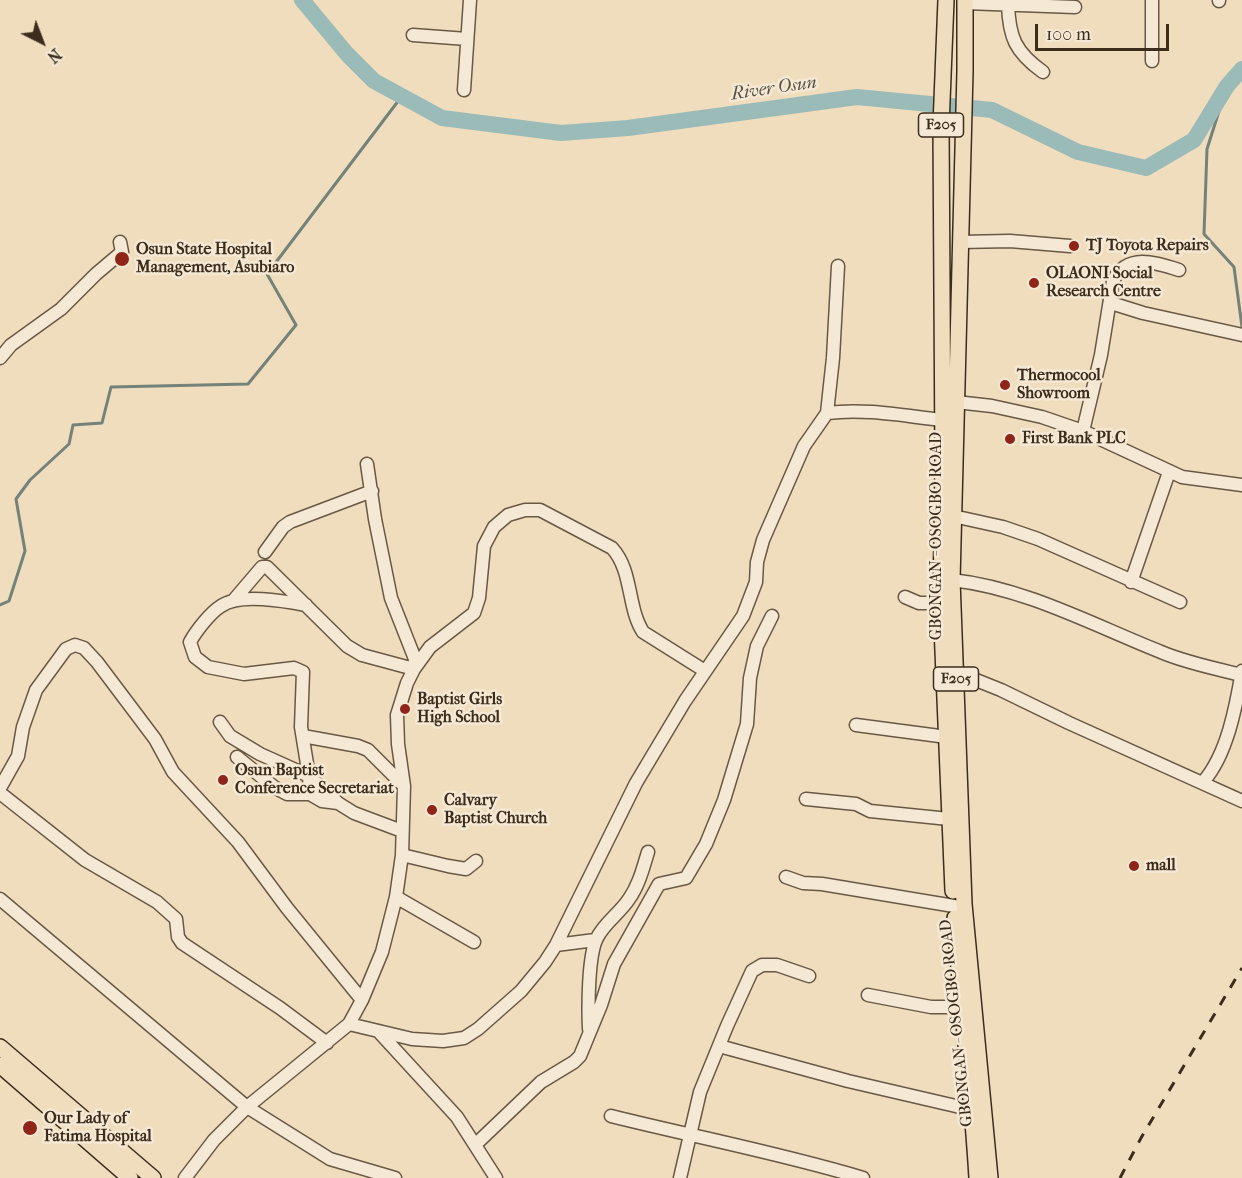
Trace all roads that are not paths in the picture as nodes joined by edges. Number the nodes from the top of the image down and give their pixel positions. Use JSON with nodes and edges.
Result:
{"nodes":[{"id":1,"x":470,"y":0,"type":"edge"},
{"id":2,"x":946,"y":0,"type":"edge"},
{"id":3,"x":1152,"y":0,"type":"edge"},
{"id":4,"x":965,"y":1,"type":"edge"},
{"id":5,"x":1008,"y":4,"type":"junction"},
{"id":6,"x":1075,"y":7,"type":"dead end"},
{"id":7,"x":413,"y":35,"type":"dead end"},
{"id":8,"x":467,"y":39,"type":"junction"},
{"id":9,"x":1152,"y":61,"type":"dead end"},
{"id":10,"x":1043,"y":72,"type":"dead end"},
{"id":11,"x":464,"y":90,"type":"dead end"},
{"id":12,"x":120,"y":242,"type":"dead end"},
{"id":13,"x":960,"y":242,"type":"junction"},
{"id":14,"x":1070,"y":246,"type":"dead end"},
{"id":15,"x":838,"y":266,"type":"dead end"},
{"id":16,"x":1179,"y":270,"type":"dead end"},
{"id":17,"x":1111,"y":303,"type":"junction"},
{"id":18,"x":1242,"y":335,"type":"edge"},
{"id":19,"x":0,"y":358,"type":"edge"},
{"id":20,"x":956,"y":402,"type":"junction"},
{"id":21,"x":827,"y":413,"type":"junction"},
{"id":22,"x":942,"y":420,"type":"junction"},
{"id":23,"x":1083,"y":431,"type":"junction"},
{"id":24,"x":367,"y":464,"type":"dead end"},
{"id":25,"x":1169,"y":472,"type":"junction"},
{"id":26,"x":1242,"y":485,"type":"edge"},
{"id":27,"x":372,"y":491,"type":"junction"},
{"id":28,"x":953,"y":516,"type":"junction"},
{"id":29,"x":264,"y":552,"type":"dead end"},
{"id":30,"x":946,"y":552,"type":"junction"},
{"id":31,"x":952,"y":580,"type":"junction"},
{"id":32,"x":1131,"y":582,"type":"junction"},
{"id":33,"x":905,"y":597,"type":"dead end"},
{"id":34,"x":233,"y":601,"type":"junction"},
{"id":35,"x":1180,"y":602,"type":"dead end"},
{"id":36,"x":940,"y":603,"type":"junction"},
{"id":37,"x":307,"y":605,"type":"junction"},
{"id":38,"x":772,"y":616,"type":"dead end"},
{"id":39,"x":414,"y":669,"type":"junction"},
{"id":40,"x":705,"y":671,"type":"junction"},
{"id":41,"x":956,"y":672,"type":"junction"},
{"id":42,"x":1242,"y":673,"type":"edge"},
{"id":43,"x":220,"y":722,"type":"dead end"},
{"id":44,"x":855,"y":725,"type":"dead end"},
{"id":45,"x":303,"y":736,"type":"junction"},
{"id":46,"x":947,"y":737,"type":"junction"},
{"id":47,"x":237,"y":757,"type":"dead end"},
{"id":48,"x":309,"y":776,"type":"junction"},
{"id":49,"x":1203,"y":782,"type":"junction"},
{"id":50,"x":404,"y":786,"type":"junction"},
{"id":51,"x":0,"y":788,"type":"edge"},
{"id":52,"x":0,"y":793,"type":"edge"},
{"id":53,"x":310,"y":794,"type":"junction"},
{"id":54,"x":806,"y":800,"type":"dead end"},
{"id":55,"x":1242,"y":801,"type":"edge"},
{"id":56,"x":339,"y":803,"type":"junction"},
{"id":57,"x":949,"y":819,"type":"junction"},
{"id":58,"x":402,"y":831,"type":"junction"},
{"id":59,"x":648,"y":852,"type":"dead end"},
{"id":60,"x":402,"y":855,"type":"junction"},
{"id":61,"x":476,"y":861,"type":"dead end"},
{"id":62,"x":786,"y":877,"type":"dead end"},
{"id":63,"x":396,"y":897,"type":"junction"},
{"id":64,"x":0,"y":899,"type":"edge"},
{"id":65,"x":954,"y":906,"type":"junction"},
{"id":66,"x":595,"y":940,"type":"junction"},
{"id":67,"x":474,"y":942,"type":"dead end"},
{"id":68,"x":556,"y":945,"type":"junction"},
{"id":69,"x":809,"y":976,"type":"dead end"},
{"id":70,"x":868,"y":995,"type":"dead end"},
{"id":71,"x":362,"y":1000,"type":"junction"},
{"id":72,"x":962,"y":1007,"type":"junction"},
{"id":73,"x":349,"y":1024,"type":"junction"},
{"id":74,"x":379,"y":1032,"type":"junction"},
{"id":75,"x":589,"y":1032,"type":"junction"},
{"id":76,"x":327,"y":1044,"type":"junction"},
{"id":77,"x":719,"y":1046,"type":"junction"},
{"id":78,"x":0,"y":1047,"type":"edge"},
{"id":79,"x":0,"y":1065,"type":"edge"},
{"id":80,"x":247,"y":1107,"type":"junction"},
{"id":81,"x":973,"y":1110,"type":"junction"},
{"id":82,"x":611,"y":1116,"type":"dead end"},
{"id":83,"x":689,"y":1136,"type":"junction"},
{"id":84,"x":476,"y":1144,"type":"junction"},
{"id":85,"x":130,"y":1178,"type":"edge"},
{"id":86,"x":153,"y":1178,"type":"edge"},
{"id":87,"x":185,"y":1178,"type":"edge"},
{"id":88,"x":395,"y":1178,"type":"edge"},
{"id":89,"x":496,"y":1178,"type":"edge"},
{"id":90,"x":680,"y":1178,"type":"edge"},
{"id":91,"x":863,"y":1178,"type":"edge"},
{"id":92,"x":977,"y":1178,"type":"edge"},
{"id":93,"x":990,"y":1178,"type":"edge"}],
"edges":[{"from":1,"to":8,"type":"street"},
{"from":2,"to":22,"type":"main road","name":"GBONGAN - OSOGBO ROAD","number":"F205"},
{"from":3,"to":9,"type":"street"},
{"from":4,"to":5,"type":"street"},
{"from":4,"to":13,"type":"main road","name":"GBONGAN - OSOGBO ROAD","number":"F205"},
{"from":5,"to":6,"type":"street"},
{"from":5,"to":10,"type":"street"},
{"from":7,"to":8,"type":"street"},
{"from":8,"to":11,"type":"street"},
{"from":12,"to":19,"type":"street"},
{"from":13,"to":14,"type":"street"},
{"from":13,"to":20,"type":"main road","name":"GBONGAN - OSOGBO ROAD","number":"F205"},
{"from":15,"to":21,"type":"street"},
{"from":16,"to":17,"type":"street"},
{"from":17,"to":18,"type":"street"},
{"from":17,"to":23,"type":"street"},
{"from":20,"to":23,"type":"street"},
{"from":20,"to":28,"type":"main road","name":"GBONGAN - OSOGBO ROAD","number":"F205"},
{"from":21,"to":22,"type":"street"},
{"from":21,"to":40,"type":"street"},
{"from":22,"to":30,"type":"main road","name":"GBONGAN - OSOGBO ROAD","number":"F205"},
{"from":23,"to":25,"type":"street"},
{"from":24,"to":27,"type":"street"},
{"from":25,"to":26,"type":"street"},
{"from":25,"to":32,"type":"street"},
{"from":27,"to":29,"type":"street"},
{"from":27,"to":39,"type":"street"},
{"from":28,"to":30,"type":"main road","name":"GBONGAN - OSOGBO ROAD","number":"F205"},
{"from":28,"to":32,"type":"street"},
{"from":30,"to":31,"type":"main road","name":"GBONGAN - OSOGBO ROAD","number":"F205"},
{"from":30,"to":36,"type":"main road","name":"GBONGAN - OSOGBO ROAD","number":"F205"},
{"from":31,"to":41,"type":"main road","name":"GBONGAN - OSOGBO ROAD","number":"F205"},
{"from":31,"to":42,"type":"street"},
{"from":32,"to":35,"type":"street"},
{"from":33,"to":36,"type":"street"},
{"from":34,"to":37,"type":"street"},
{"from":34,"to":37,"type":"street"},
{"from":34,"to":45,"type":"street"},
{"from":36,"to":46,"type":"main road","name":"GBONGAN - OSOGBO ROAD","number":"F205"},
{"from":37,"to":39,"type":"street"},
{"from":38,"to":75,"type":"street"},
{"from":39,"to":40,"type":"street"},
{"from":39,"to":50,"type":"street"},
{"from":40,"to":68,"type":"street"},
{"from":41,"to":49,"type":"street"},
{"from":41,"to":93,"type":"main road","name":"GBONGAN - OSOGBO ROAD","number":"F205"},
{"from":42,"to":49,"type":"street"},
{"from":43,"to":48,"type":"street"},
{"from":44,"to":46,"type":"street"},
{"from":45,"to":48,"type":"street"},
{"from":45,"to":50,"type":"street"},
{"from":46,"to":57,"type":"main road","name":"GBONGAN - OSOGBO ROAD","number":"F205"},
{"from":47,"to":53,"type":"street"},
{"from":48,"to":53,"type":"street"},
{"from":48,"to":56,"type":"street"},
{"from":49,"to":55,"type":"street"},
{"from":50,"to":58,"type":"street"},
{"from":51,"to":71,"type":"street"},
{"from":52,"to":76,"type":"street"},
{"from":53,"to":56,"type":"street"},
{"from":54,"to":57,"type":"street"},
{"from":56,"to":58,"type":"street"},
{"from":57,"to":65,"type":"main road","name":"GBONGAN - OSOGBO ROAD","number":"F205"},
{"from":58,"to":60,"type":"street"},
{"from":59,"to":66,"type":"street"},
{"from":60,"to":61,"type":"street"},
{"from":60,"to":63,"type":"street"},
{"from":62,"to":65,"type":"street"},
{"from":63,"to":67,"type":"street"},
{"from":63,"to":71,"type":"street"},
{"from":64,"to":80,"type":"street"},
{"from":65,"to":72,"type":"main road","name":"GBONGAN - OSOGBO ROAD","number":"F205"},
{"from":66,"to":68,"type":"street"},
{"from":66,"to":75,"type":"street"},
{"from":68,"to":74,"type":"street"},
{"from":69,"to":77,"type":"street"},
{"from":70,"to":72,"type":"street"},
{"from":71,"to":73,"type":"street"},
{"from":72,"to":81,"type":"main road","name":"GBONGAN - OSOGBO ROAD","number":"F205"},
{"from":73,"to":74,"type":"street"},
{"from":73,"to":76,"type":"street"},
{"from":74,"to":84,"type":"street"},
{"from":75,"to":84,"type":"street"},
{"from":76,"to":80,"type":"street"},
{"from":77,"to":81,"type":"street"},
{"from":77,"to":83,"type":"street"},
{"from":78,"to":86,"type":"main road"},
{"from":79,"to":85,"type":"main road"},
{"from":80,"to":87,"type":"street"},
{"from":80,"to":88,"type":"street"},
{"from":81,"to":92,"type":"main road","name":"GBONGAN - OSOGBO ROAD"},
{"from":82,"to":83,"type":"street"},
{"from":83,"to":90,"type":"street"},
{"from":83,"to":91,"type":"street"},
{"from":84,"to":89,"type":"street"}]}
